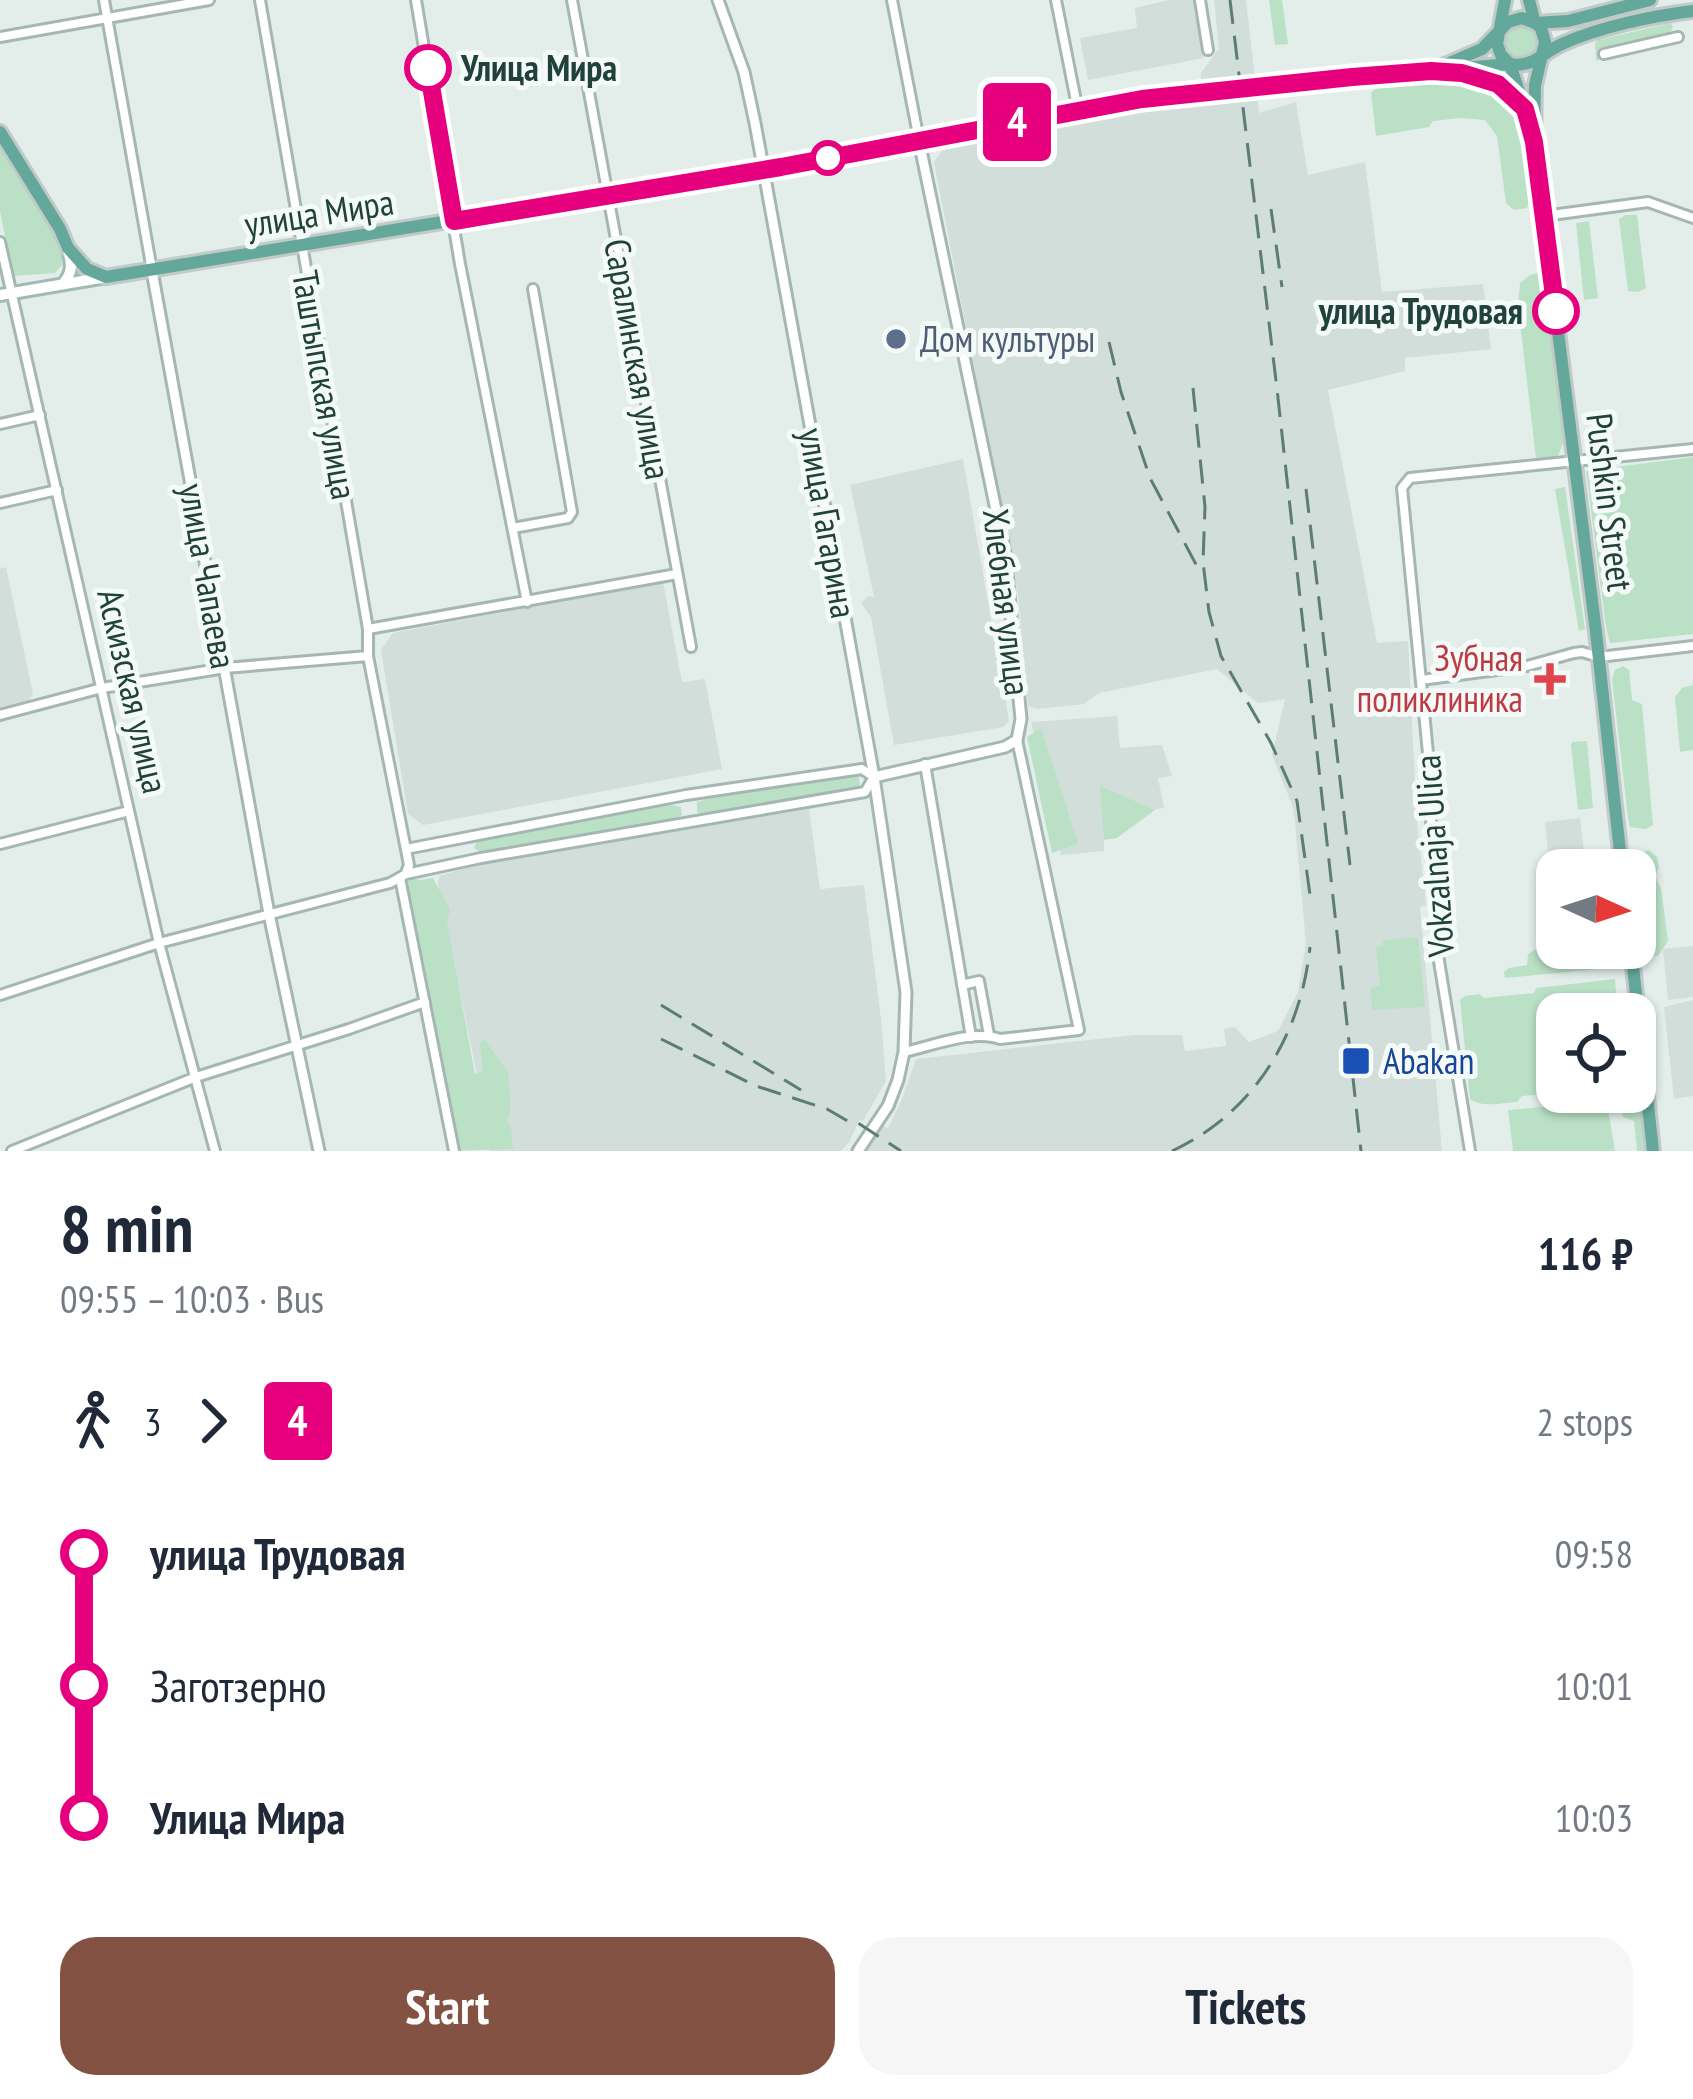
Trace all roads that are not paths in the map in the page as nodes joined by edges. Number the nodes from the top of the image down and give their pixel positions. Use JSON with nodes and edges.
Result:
{"nodes":[{"id":1,"x":104,"y":0,"type":"edge"},
{"id":2,"x":208,"y":0,"type":"edge"},
{"id":3,"x":260,"y":0,"type":"edge"},
{"id":4,"x":416,"y":0,"type":"edge"},
{"id":5,"x":572,"y":0,"type":"edge"},
{"id":6,"x":718,"y":0,"type":"edge"},
{"id":7,"x":892,"y":0,"type":"edge"},
{"id":8,"x":1056,"y":0,"type":"edge"},
{"id":9,"x":1200,"y":0,"type":"edge"},
{"id":10,"x":1505,"y":0,"type":"edge"},
{"id":11,"x":1529,"y":0,"type":"edge"},
{"id":12,"x":1650,"y":0,"type":"edge"},
{"id":13,"x":1693,"y":11,"type":"edge"},
{"id":14,"x":107,"y":17,"type":"junction"},
{"id":15,"x":1535,"y":23,"type":"junction"},
{"id":16,"x":1499,"y":33,"type":"junction"},
{"id":17,"x":0,"y":37,"type":"edge"},
{"id":18,"x":1678,"y":37,"type":"dead end"},
{"id":19,"x":1208,"y":50,"type":"dead end"},
{"id":20,"x":1604,"y":54,"type":"dead end"},
{"id":21,"x":1541,"y":56,"type":"junction"},
{"id":22,"x":1510,"y":64,"type":"junction"},
{"id":23,"x":1431,"y":71,"type":"junction"},
{"id":24,"x":1525,"y":109,"type":"junction"},
{"id":25,"x":1078,"y":111,"type":"junction"},
{"id":26,"x":0,"y":132,"type":"edge"},
{"id":27,"x":919,"y":141,"type":"junction"},
{"id":28,"x":1534,"y":142,"type":"junction"},
{"id":29,"x":763,"y":170,"type":"junction"},
{"id":30,"x":608,"y":196,"type":"junction"},
{"id":31,"x":1544,"y":216,"type":"junction"},
{"id":32,"x":1693,"y":218,"type":"edge"},
{"id":33,"x":454,"y":221,"type":"junction"},
{"id":34,"x":0,"y":242,"type":"edge"},
{"id":35,"x":301,"y":247,"type":"junction"},
{"id":36,"x":68,"y":248,"type":"junction"},
{"id":37,"x":152,"y":271,"type":"junction"},
{"id":38,"x":106,"y":278,"type":"junction"},
{"id":39,"x":63,"y":284,"type":"junction"},
{"id":40,"x":533,"y":289,"type":"dead end"},
{"id":41,"x":7,"y":294,"type":"edge"},
{"id":42,"x":40,"y":415,"type":"junction"},
{"id":43,"x":0,"y":424,"type":"edge"},
{"id":44,"x":1693,"y":449,"type":"edge"},
{"id":45,"x":1574,"y":463,"type":"junction"},
{"id":46,"x":57,"y":490,"type":"junction"},
{"id":47,"x":0,"y":503,"type":"edge"},
{"id":48,"x":513,"y":529,"type":"junction"},
{"id":49,"x":677,"y":574,"type":"junction"},
{"id":50,"x":526,"y":602,"type":"junction"},
{"id":51,"x":368,"y":628,"type":"junction"},
{"id":52,"x":1693,"y":646,"type":"edge"},
{"id":53,"x":692,"y":647,"type":"dead end"},
{"id":54,"x":368,"y":656,"type":"junction"},
{"id":55,"x":1599,"y":657,"type":"junction"},
{"id":56,"x":225,"y":668,"type":"junction"},
{"id":57,"x":1421,"y":680,"type":"junction"},
{"id":58,"x":102,"y":688,"type":"junction"},
{"id":59,"x":0,"y":715,"type":"edge"},
{"id":60,"x":1017,"y":740,"type":"junction"},
{"id":61,"x":925,"y":764,"type":"junction"},
{"id":62,"x":874,"y":777,"type":"junction"},
{"id":63,"x":129,"y":811,"type":"junction"},
{"id":64,"x":0,"y":844,"type":"edge"},
{"id":65,"x":406,"y":848,"type":"junction"},
{"id":66,"x":1620,"y":849,"type":"edge"},
{"id":67,"x":403,"y":876,"type":"junction"},
{"id":68,"x":269,"y":914,"type":"junction"},
{"id":69,"x":159,"y":944,"type":"junction"},
{"id":70,"x":1633,"y":969,"type":"edge"},
{"id":71,"x":962,"y":985,"type":"junction"},
{"id":72,"x":0,"y":995,"type":"edge"},
{"id":73,"x":425,"y":1002,"type":"junction"},
{"id":74,"x":989,"y":1035,"type":"junction"},
{"id":75,"x":971,"y":1037,"type":"junction"},
{"id":76,"x":297,"y":1046,"type":"junction"},
{"id":77,"x":904,"y":1052,"type":"junction"},
{"id":78,"x":196,"y":1077,"type":"junction"},
{"id":79,"x":451,"y":1150,"type":"edge"},
{"id":80,"x":12,"y":1151,"type":"edge"},
{"id":81,"x":215,"y":1151,"type":"edge"},
{"id":82,"x":319,"y":1151,"type":"edge"},
{"id":83,"x":858,"y":1151,"type":"edge"},
{"id":84,"x":1470,"y":1151,"type":"edge"},
{"id":85,"x":1653,"y":1151,"type":"edge"}],
"edges":[{"from":1,"to":14,"type":"street","name":"улица Чапаева"},
{"from":2,"to":14,"type":"street"},
{"from":3,"to":35,"type":"street","name":"Таштыпская улица"},
{"from":4,"to":33,"type":"street"},
{"from":5,"to":30,"type":"street","name":"Саралинская улица"},
{"from":6,"to":29,"type":"street","name":"улица Гагарина"},
{"from":7,"to":27,"type":"street","name":"Хлебная улица"},
{"from":8,"to":25,"type":"street"},
{"from":9,"to":19,"type":"street"},
{"from":10,"to":16,"type":"main road"},
{"from":11,"to":15,"type":"main road"},
{"from":12,"to":15,"type":"main road"},
{"from":13,"to":21,"type":"main road"},
{"from":14,"to":17,"type":"street"},
{"from":14,"to":37,"type":"street","name":"улица Чапаева"},
{"from":15,"to":16,"type":"main road"},
{"from":15,"to":21,"type":"main road"},
{"from":16,"to":22,"type":"main road"},
{"from":16,"to":23,"type":"main road"},
{"from":18,"to":20,"type":"street"},
{"from":21,"to":22,"type":"main road"},
{"from":21,"to":28,"type":"main road"},
{"from":22,"to":23,"type":"main road"},
{"from":22,"to":24,"type":"main road"},
{"from":23,"to":24,"type":"main road"},
{"from":23,"to":25,"type":"main road","name":"улица Мира","bridge":true},
{"from":24,"to":28,"type":"main road"},
{"from":25,"to":27,"type":"main road","name":"улица Мира"},
{"from":26,"to":36,"type":"main road"},
{"from":27,"to":29,"type":"main road","name":"улица Мира"},
{"from":27,"to":60,"type":"street","name":"Хлебная улица"},
{"from":28,"to":31,"type":"main road","name":"Pushkin Street"},
{"from":29,"to":30,"type":"main road","name":"улица Мира"},
{"from":29,"to":62,"type":"street","name":"улица Гагарина"},
{"from":30,"to":33,"type":"main road","name":"улица Мира"},
{"from":30,"to":49,"type":"street","name":"Саралинская улица"},
{"from":31,"to":32,"type":"street"},
{"from":31,"to":45,"type":"main road","name":"Pushkin Street"},
{"from":33,"to":35,"type":"main road","name":"улица Мира"},
{"from":33,"to":48,"type":"street"},
{"from":34,"to":41,"type":"street","name":"Аскизская улица"},
{"from":35,"to":37,"type":"main road","name":"улица Мира"},
{"from":35,"to":51,"type":"street","name":"Таштыпская улица"},
{"from":36,"to":38,"type":"main road"},
{"from":36,"to":39,"type":"main road"},
{"from":37,"to":38,"type":"main road","name":"улица Мира"},
{"from":37,"to":56,"type":"street","name":"улица Чапаева"},
{"from":38,"to":39,"type":"main road","name":"улица Мира"},
{"from":39,"to":41,"type":"main road","name":"улица Мира"},
{"from":40,"to":48,"type":"street"},
{"from":41,"to":42,"type":"street","name":"Аскизская улица"},
{"from":42,"to":43,"type":"street"},
{"from":42,"to":46,"type":"street","name":"Аскизская улица"},
{"from":44,"to":45,"type":"street"},
{"from":45,"to":55,"type":"main road","name":"Pushkin Street"},
{"from":45,"to":57,"type":"street","name":"Vokzalnaja Ulica"},
{"from":46,"to":47,"type":"street"},
{"from":46,"to":58,"type":"street","name":"Аскизская улица"},
{"from":48,"to":50,"type":"street"},
{"from":49,"to":50,"type":"street"},
{"from":49,"to":53,"type":"street","name":"Саралинская улица"},
{"from":50,"to":51,"type":"street"},
{"from":51,"to":54,"type":"street","name":"Таштыпская улица"},
{"from":52,"to":55,"type":"street"},
{"from":54,"to":56,"type":"street"},
{"from":54,"to":65,"type":"street","name":"Таштыпская улица"},
{"from":55,"to":57,"type":"street"},
{"from":55,"to":66,"type":"main road","name":"Pushkin Street"},
{"from":56,"to":58,"type":"street"},
{"from":56,"to":68,"type":"street","name":"улица Чапаева"},
{"from":57,"to":84,"type":"street","name":"Vokzalnaja Ulica"},
{"from":58,"to":59,"type":"street"},
{"from":58,"to":63,"type":"street","name":"Аскизская улица"},
{"from":60,"to":61,"type":"street"},
{"from":60,"to":74,"type":"street","name":"Хлебная улица"},
{"from":61,"to":62,"type":"street"},
{"from":61,"to":71,"type":"street"},
{"from":62,"to":65,"type":"street"},
{"from":62,"to":67,"type":"street"},
{"from":62,"to":77,"type":"street","name":"улица Гагарина"},
{"from":63,"to":64,"type":"street"},
{"from":63,"to":69,"type":"street","name":"Аскизская улица"},
{"from":65,"to":67,"type":"street","name":"Таштыпская улица"},
{"from":67,"to":68,"type":"street"},
{"from":67,"to":73,"type":"street","name":"Таштыпская улица"},
{"from":68,"to":69,"type":"street"},
{"from":68,"to":76,"type":"street","name":"улица Чапаева"},
{"from":69,"to":72,"type":"street"},
{"from":69,"to":78,"type":"street","name":"Аскизская улица"},
{"from":70,"to":85,"type":"main road"},
{"from":71,"to":74,"type":"street"},
{"from":71,"to":75,"type":"street"},
{"from":73,"to":76,"type":"street"},
{"from":73,"to":79,"type":"street","name":"Таштыпская улица"},
{"from":74,"to":75,"type":"street","name":"Хлебная улица"},
{"from":75,"to":77,"type":"street","name":"Хлебная улица"},
{"from":76,"to":78,"type":"street"},
{"from":76,"to":82,"type":"street","name":"улица Чапаева"},
{"from":77,"to":83,"type":"street","name":"улица Гагарина"},
{"from":78,"to":80,"type":"street"},
{"from":78,"to":81,"type":"street","name":"Аскизская улица"}]}
